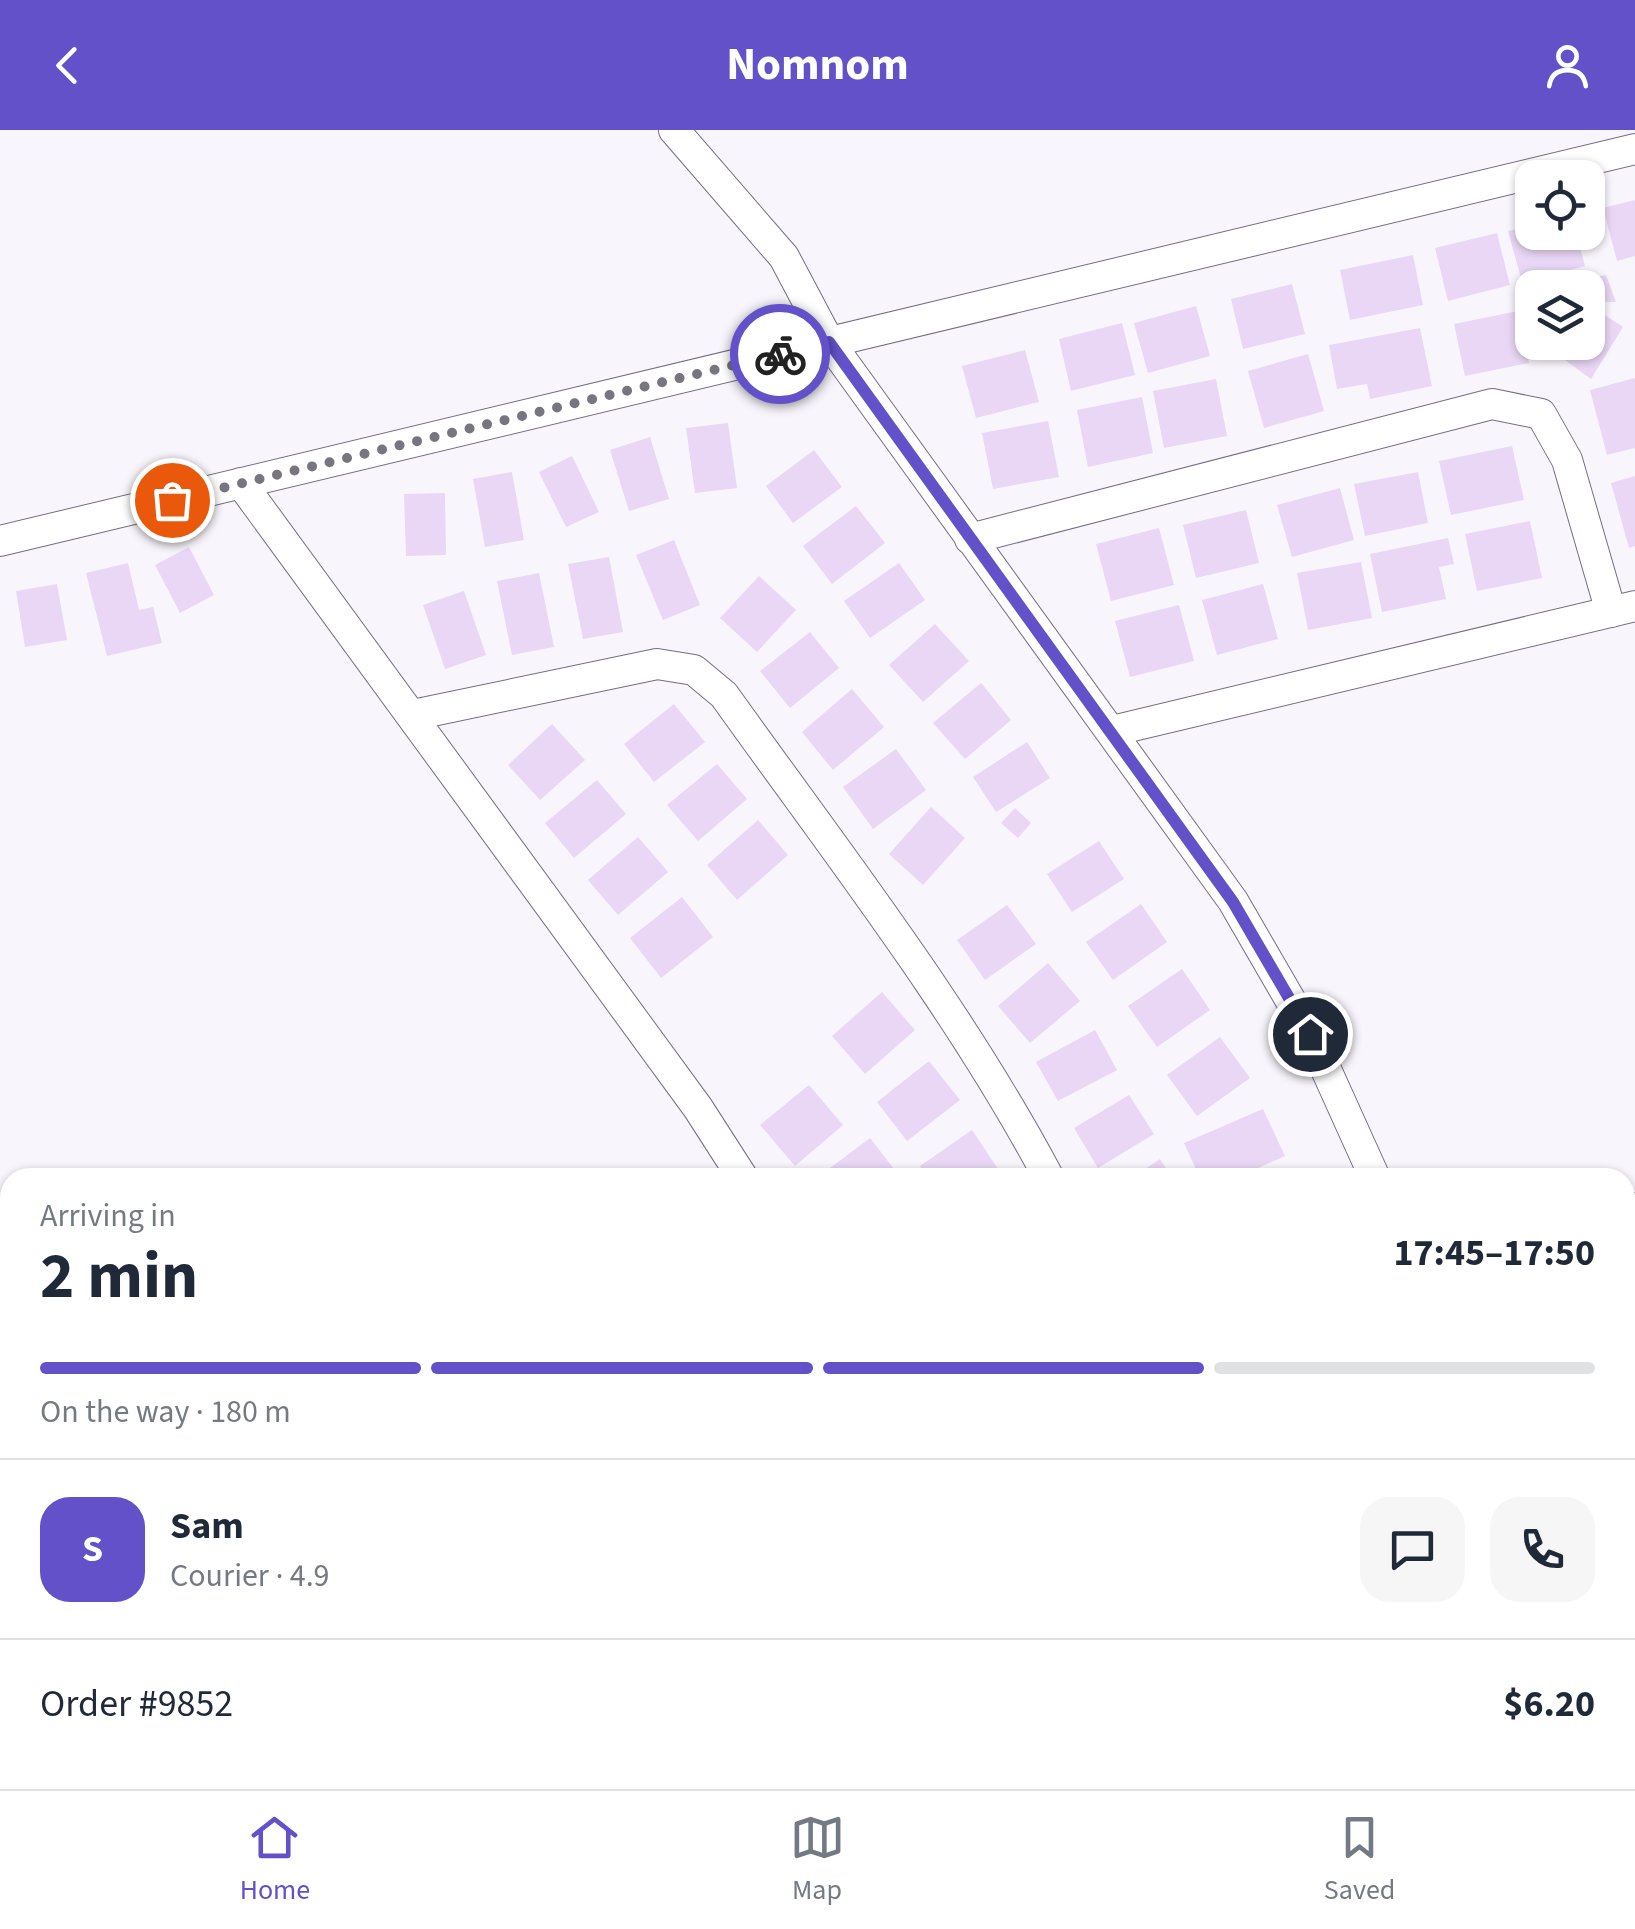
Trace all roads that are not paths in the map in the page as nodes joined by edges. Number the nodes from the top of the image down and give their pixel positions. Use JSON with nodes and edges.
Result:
{"nodes":[{"id":1,"x":674,"y":130,"type":"edge"},
{"id":2,"x":1635,"y":149,"type":"edge"},
{"id":3,"x":829,"y":342,"type":"junction"},
{"id":4,"x":240,"y":483,"type":"junction"},
{"id":5,"x":970,"y":538,"type":"junction"},
{"id":6,"x":0,"y":540,"type":"edge"},
{"id":7,"x":1623,"y":609,"type":"edge"},
{"id":8,"x":413,"y":714,"type":"junction"},
{"id":9,"x":1112,"y":731,"type":"junction"},
{"id":10,"x":736,"y":1168,"type":"edge"},
{"id":11,"x":1045,"y":1168,"type":"edge"},
{"id":12,"x":1370,"y":1168,"type":"edge"}],
"edges":[{"from":1,"to":3,"type":"street"},
{"from":2,"to":3,"type":"street"},
{"from":3,"to":4,"type":"street"},
{"from":3,"to":5,"type":"street"},
{"from":4,"to":6,"type":"street"},
{"from":4,"to":8,"type":"street"},
{"from":5,"to":7,"type":"street"},
{"from":5,"to":9,"type":"street"},
{"from":7,"to":9,"type":"street"},
{"from":8,"to":10,"type":"street"},
{"from":8,"to":11,"type":"street"},
{"from":9,"to":12,"type":"street"}]}
